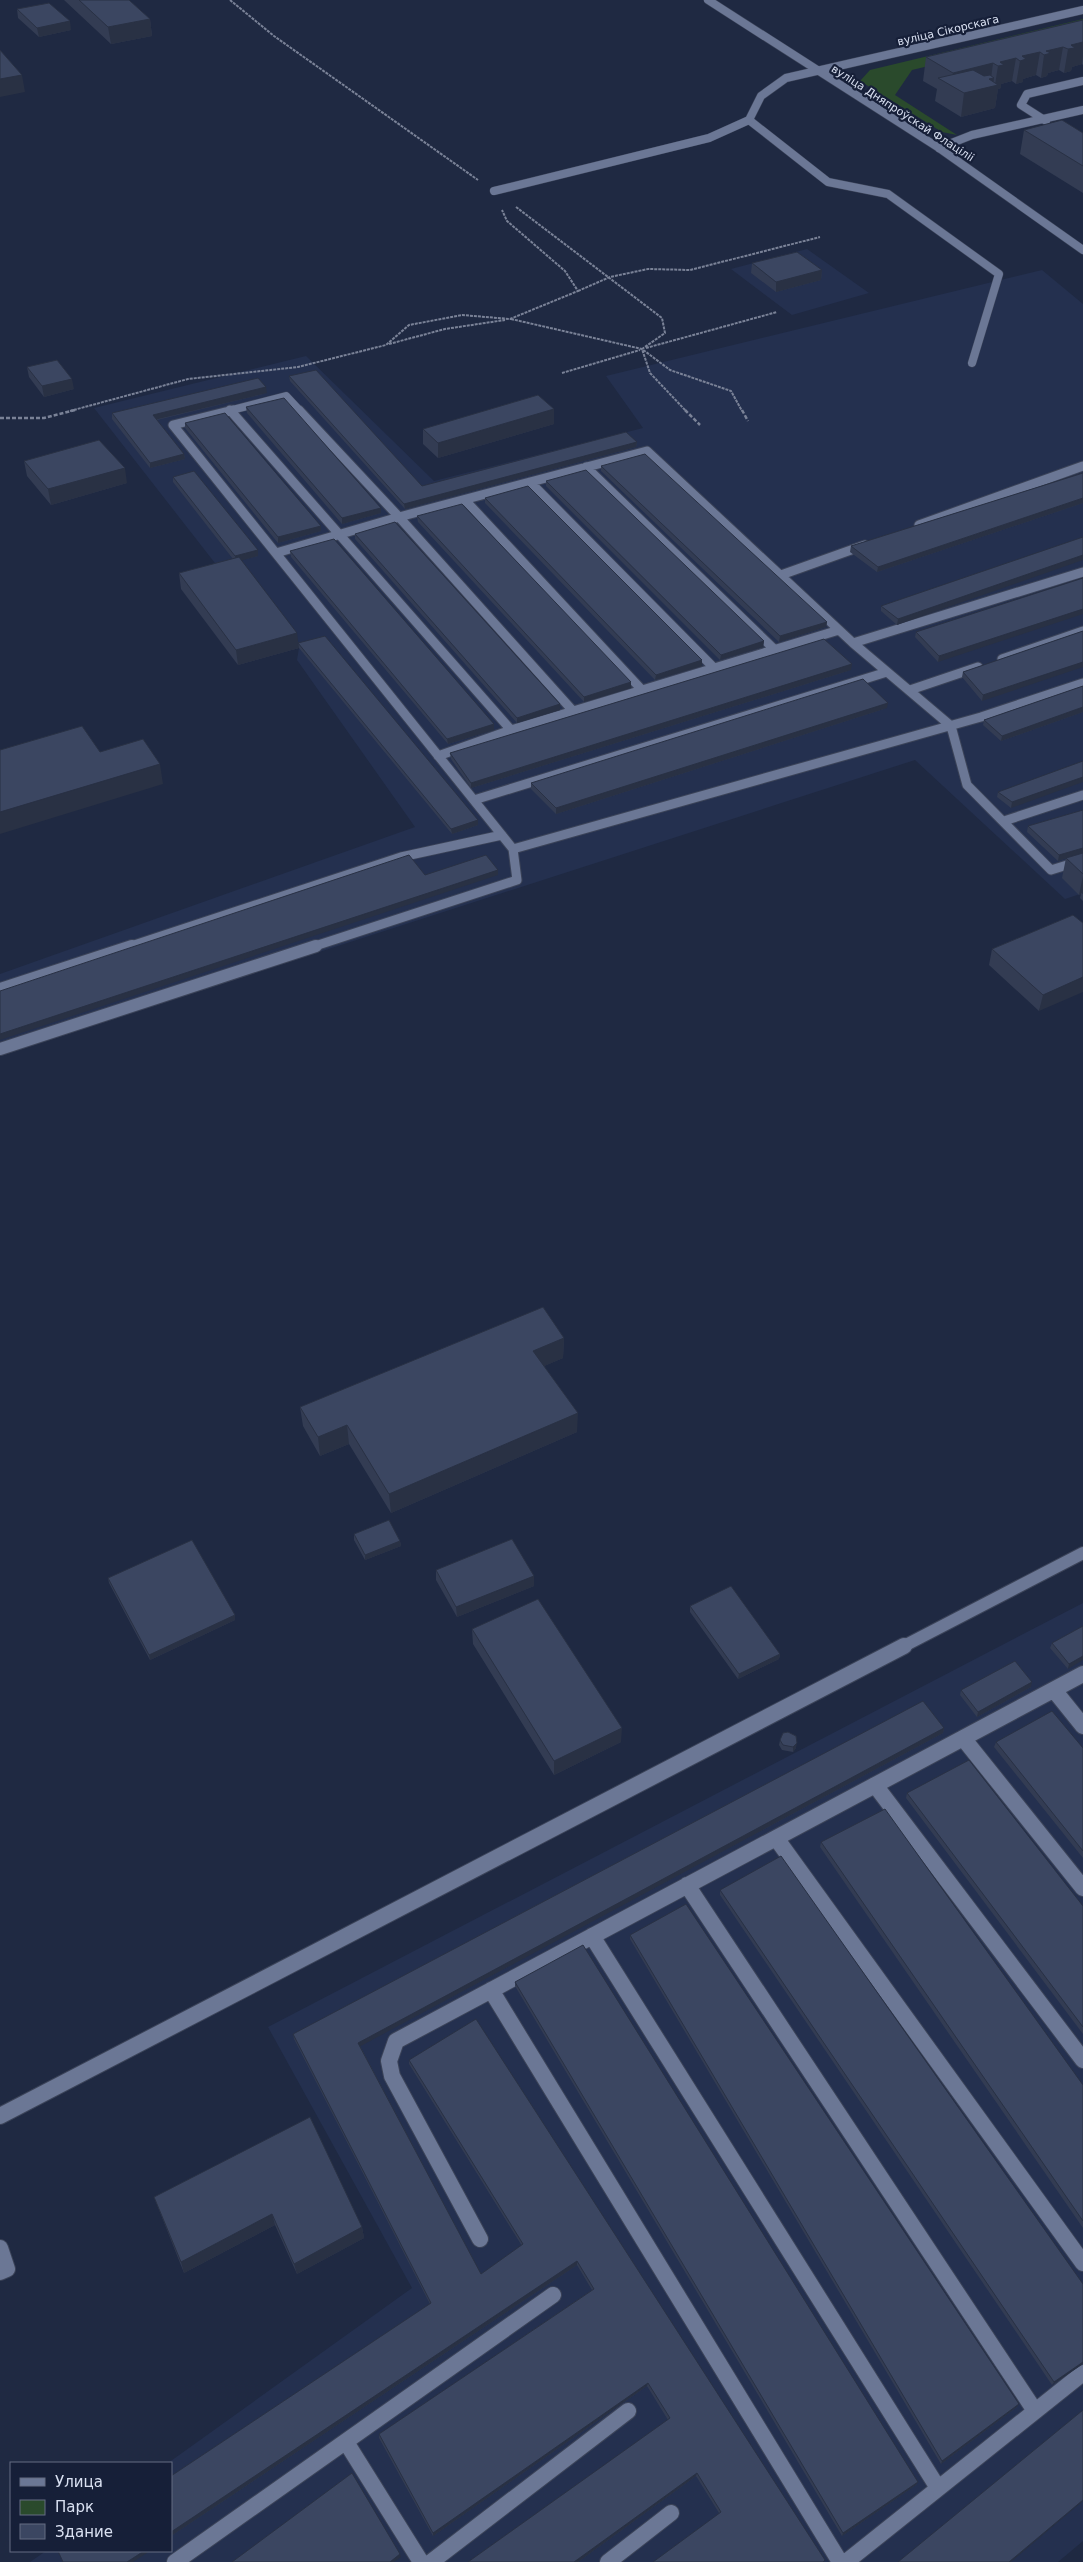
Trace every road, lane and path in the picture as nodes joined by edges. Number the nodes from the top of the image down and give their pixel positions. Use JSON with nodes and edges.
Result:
{"nodes":[{"id":1,"x":230,"y":0,"type":"edge"},
{"id":2,"x":708,"y":0,"type":"edge"},
{"id":3,"x":1083,"y":10,"type":"edge"},
{"id":4,"x":816,"y":70,"type":"junction"},
{"id":5,"x":1083,"y":81,"type":"edge"},
{"id":6,"x":1083,"y":110,"type":"edge"},
{"id":7,"x":1044,"y":119,"type":"junction"},
{"id":8,"x":749,"y":120,"type":"junction"},
{"id":9,"x":1052,"y":124,"type":"edge"},
{"id":10,"x":939,"y":148,"type":"junction"},
{"id":11,"x":494,"y":191,"type":"junction"},
{"id":12,"x":820,"y":237,"type":"dead end"},
{"id":13,"x":1083,"y":250,"type":"edge"},
{"id":14,"x":610,"y":277,"type":"junction"},
{"id":15,"x":578,"y":291,"type":"junction"},
{"id":16,"x":777,"y":312,"type":"dead end"},
{"id":17,"x":510,"y":319,"type":"junction"},
{"id":18,"x":386,"y":344,"type":"junction"},
{"id":19,"x":642,"y":349,"type":"junction"},
{"id":20,"x":972,"y":363,"type":"dead end"},
{"id":21,"x":562,"y":373,"type":"dead end"},
{"id":22,"x":230,"y":410,"type":"junction"},
{"id":23,"x":0,"y":418,"type":"edge"},
{"id":24,"x":748,"y":421,"type":"dead end"},
{"id":25,"x":700,"y":425,"type":"dead end"},
{"id":26,"x":1083,"y":466,"type":"edge"},
{"id":27,"x":586,"y":467,"type":"junction"},
{"id":28,"x":530,"y":482,"type":"junction"},
{"id":29,"x":465,"y":500,"type":"junction"},
{"id":30,"x":399,"y":517,"type":"junction"},
{"id":31,"x":909,"y":529,"type":"edge"},
{"id":32,"x":341,"y":534,"type":"junction"},
{"id":33,"x":872,"y":542,"type":"edge"},
{"id":34,"x":276,"y":553,"type":"junction"},
{"id":35,"x":1083,"y":572,"type":"edge"},
{"id":36,"x":781,"y":576,"type":"junction"},
{"id":37,"x":839,"y":630,"type":"junction"},
{"id":38,"x":1083,"y":631,"type":"edge"},
{"id":39,"x":853,"y":643,"type":"junction"},
{"id":40,"x":775,"y":650,"type":"junction"},
{"id":41,"x":714,"y":668,"type":"junction"},
{"id":42,"x":887,"y":672,"type":"junction"},
{"id":43,"x":1083,"y":683,"type":"edge"},
{"id":44,"x":642,"y":690,"type":"junction"},
{"id":45,"x":910,"y":690,"type":"junction"},
{"id":46,"x":573,"y":711,"type":"junction"},
{"id":47,"x":951,"y":726,"type":"junction"},
{"id":48,"x":511,"y":730,"type":"junction"},
{"id":49,"x":438,"y":756,"type":"junction"},
{"id":50,"x":1083,"y":795,"type":"edge"},
{"id":51,"x":474,"y":800,"type":"junction"},
{"id":52,"x":1004,"y":821,"type":"junction"},
{"id":53,"x":502,"y":835,"type":"junction"},
{"id":54,"x":513,"y":849,"type":"junction"},
{"id":55,"x":1083,"y":860,"type":"edge"},
{"id":56,"x":0,"y":989,"type":"edge"},
{"id":57,"x":0,"y":1049,"type":"edge"},
{"id":58,"x":1083,"y":1553,"type":"edge"},
{"id":59,"x":1083,"y":1674,"type":"edge"},
{"id":60,"x":1054,"y":1690,"type":"junction"},
{"id":61,"x":1083,"y":1726,"type":"edge"},
{"id":62,"x":963,"y":1738,"type":"junction"},
{"id":63,"x":876,"y":1785,"type":"junction"},
{"id":64,"x":776,"y":1838,"type":"junction"},
{"id":65,"x":687,"y":1885,"type":"junction"},
{"id":66,"x":1083,"y":1888,"type":"edge"},
{"id":67,"x":592,"y":1936,"type":"junction"},
{"id":68,"x":491,"y":1990,"type":"junction"},
{"id":69,"x":1083,"y":2060,"type":"edge"},
{"id":70,"x":0,"y":2116,"type":"edge"},
{"id":71,"x":480,"y":2239,"type":"dead end"},
{"id":72,"x":0,"y":2248,"type":"edge"},
{"id":73,"x":1083,"y":2263,"type":"edge"},
{"id":74,"x":0,"y":2272,"type":"edge"},
{"id":75,"x":553,"y":2295,"type":"dead end"},
{"id":76,"x":1083,"y":2373,"type":"edge"},
{"id":77,"x":628,"y":2411,"type":"dead end"},
{"id":78,"x":1035,"y":2411,"type":"junction"},
{"id":79,"x":346,"y":2442,"type":"junction"},
{"id":80,"x":938,"y":2488,"type":"junction"},
{"id":81,"x":671,"y":2513,"type":"dead end"},
{"id":82,"x":175,"y":2562,"type":"edge"},
{"id":83,"x":421,"y":2562,"type":"edge"},
{"id":84,"x":431,"y":2562,"type":"edge"},
{"id":85,"x":608,"y":2562,"type":"edge"},
{"id":86,"x":840,"y":2562,"type":"edge"},
{"id":87,"x":846,"y":2562,"type":"edge"}],
"edges":[{"from":1,"to":11,"type":"path"},
{"from":2,"to":4,"type":"street","name":"вуліца Дняпроўскай Флаціліі"},
{"from":3,"to":4,"type":"street","name":"вуліца Сікорскага"},
{"from":4,"to":8,"type":"street","name":"вуліца Сікорскага"},
{"from":4,"to":10,"type":"street","name":"вуліца Дняпроўскай Флаціліі"},
{"from":5,"to":7,"type":"street"},
{"from":6,"to":7,"type":"street"},
{"from":7,"to":9,"type":"street"},
{"from":7,"to":10,"type":"street"},
{"from":8,"to":11,"type":"street"},
{"from":8,"to":20,"type":"street"},
{"from":10,"to":13,"type":"street","name":"вуліца Дняпроўскай Флаціліі"},
{"from":11,"to":14,"type":"path"},
{"from":11,"to":15,"type":"path"},
{"from":12,"to":14,"type":"path"},
{"from":14,"to":15,"type":"path"},
{"from":14,"to":19,"type":"path"},
{"from":15,"to":17,"type":"path"},
{"from":16,"to":19,"type":"path"},
{"from":17,"to":18,"type":"path"},
{"from":17,"to":18,"type":"path"},
{"from":17,"to":19,"type":"path"},
{"from":18,"to":23,"type":"path"},
{"from":19,"to":21,"type":"path"},
{"from":19,"to":24,"type":"path"},
{"from":19,"to":25,"type":"path"},
{"from":22,"to":30,"type":"street"},
{"from":22,"to":32,"type":"street"},
{"from":22,"to":34,"type":"street"},
{"from":26,"to":31,"type":"street"},
{"from":27,"to":28,"type":"street"},
{"from":27,"to":36,"type":"street"},
{"from":27,"to":40,"type":"street"},
{"from":28,"to":29,"type":"street"},
{"from":28,"to":41,"type":"street"},
{"from":29,"to":30,"type":"street"},
{"from":29,"to":44,"type":"street"},
{"from":30,"to":32,"type":"street"},
{"from":30,"to":46,"type":"street"},
{"from":32,"to":34,"type":"street"},
{"from":32,"to":48,"type":"street"},
{"from":33,"to":36,"type":"street"},
{"from":34,"to":49,"type":"street"},
{"from":35,"to":39,"type":"street"},
{"from":36,"to":37,"type":"street"},
{"from":37,"to":39,"type":"street"},
{"from":37,"to":40,"type":"street"},
{"from":38,"to":45,"type":"street"},
{"from":39,"to":42,"type":"street"},
{"from":40,"to":41,"type":"street"},
{"from":41,"to":44,"type":"street"},
{"from":42,"to":45,"type":"street"},
{"from":42,"to":51,"type":"street"},
{"from":43,"to":47,"type":"street"},
{"from":44,"to":46,"type":"street"},
{"from":45,"to":47,"type":"street"},
{"from":46,"to":48,"type":"street"},
{"from":47,"to":52,"type":"street"},
{"from":47,"to":54,"type":"street"},
{"from":48,"to":49,"type":"street"},
{"from":49,"to":51,"type":"street"},
{"from":50,"to":52,"type":"street"},
{"from":51,"to":53,"type":"street"},
{"from":52,"to":55,"type":"street"},
{"from":53,"to":54,"type":"street"},
{"from":53,"to":56,"type":"street"},
{"from":54,"to":57,"type":"street"},
{"from":58,"to":70,"type":"street"},
{"from":59,"to":60,"type":"street"},
{"from":60,"to":61,"type":"street"},
{"from":60,"to":62,"type":"street"},
{"from":62,"to":63,"type":"street"},
{"from":62,"to":66,"type":"street"},
{"from":63,"to":64,"type":"street"},
{"from":63,"to":69,"type":"street"},
{"from":64,"to":65,"type":"street"},
{"from":64,"to":73,"type":"street"},
{"from":65,"to":67,"type":"street"},
{"from":65,"to":78,"type":"street"},
{"from":67,"to":68,"type":"street"},
{"from":67,"to":80,"type":"street"},
{"from":68,"to":71,"type":"street"},
{"from":68,"to":86,"type":"street"},
{"from":72,"to":74,"type":"street"},
{"from":75,"to":79,"type":"street"},
{"from":76,"to":78,"type":"street"},
{"from":77,"to":84,"type":"street"},
{"from":78,"to":80,"type":"street"},
{"from":79,"to":82,"type":"street"},
{"from":79,"to":83,"type":"street"},
{"from":80,"to":87,"type":"street"},
{"from":81,"to":85,"type":"street"}]}
